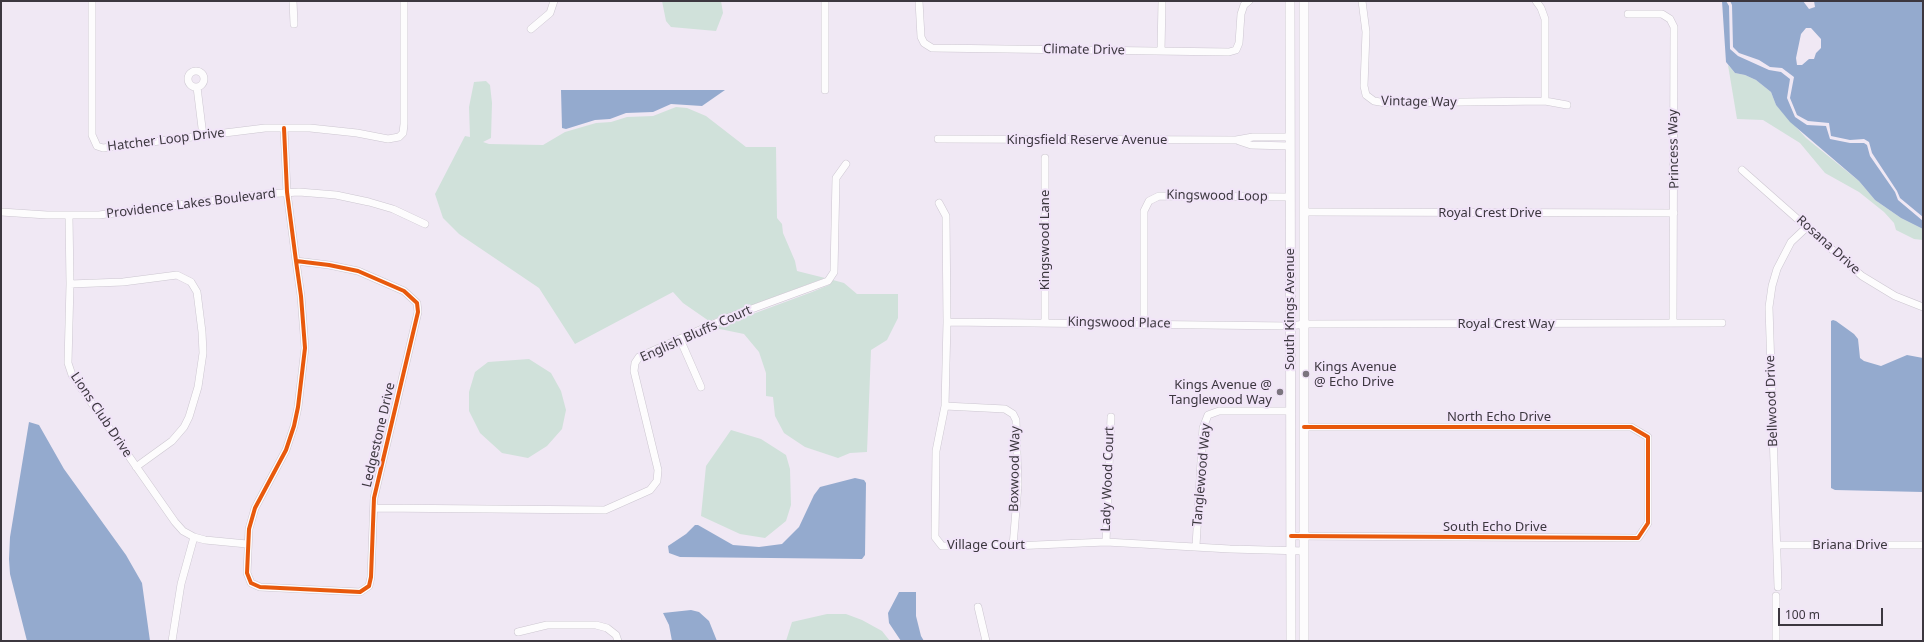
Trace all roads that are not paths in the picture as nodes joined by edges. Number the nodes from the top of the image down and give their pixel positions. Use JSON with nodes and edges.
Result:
{"nodes":[{"id":1,"x":92,"y":1,"type":"edge"},
{"id":2,"x":293,"y":1,"type":"edge"},
{"id":3,"x":404,"y":1,"type":"edge"},
{"id":4,"x":554,"y":1,"type":"edge"},
{"id":5,"x":825,"y":1,"type":"edge"},
{"id":6,"x":919,"y":1,"type":"edge"},
{"id":7,"x":1162,"y":1,"type":"edge"},
{"id":8,"x":1249,"y":1,"type":"edge"},
{"id":9,"x":1290,"y":1,"type":"edge"},
{"id":10,"x":1304,"y":1,"type":"edge"},
{"id":11,"x":1362,"y":1,"type":"edge"},
{"id":12,"x":1536,"y":1,"type":"edge"},
{"id":13,"x":1628,"y":14,"type":"dead end"},
{"id":14,"x":294,"y":24,"type":"dead end"},
{"id":15,"x":531,"y":29,"type":"dead end"},
{"id":16,"x":1161,"y":51,"type":"junction"},
{"id":17,"x":197,"y":87,"type":"dead end"},
{"id":18,"x":826,"y":90,"type":"dead end"},
{"id":19,"x":1545,"y":101,"type":"junction"},
{"id":20,"x":1567,"y":105,"type":"dead end"},
{"id":21,"x":284,"y":128,"type":"junction"},
{"id":22,"x":203,"y":136,"type":"junction"},
{"id":23,"x":938,"y":139,"type":"dead end"},
{"id":24,"x":1290,"y":141,"type":"junction"},
{"id":25,"x":1045,"y":158,"type":"dead end"},
{"id":26,"x":846,"y":164,"type":"dead end"},
{"id":27,"x":1742,"y":170,"type":"dead end"},
{"id":28,"x":287,"y":192,"type":"junction"},
{"id":29,"x":1290,"y":197,"type":"junction"},
{"id":30,"x":939,"y":203,"type":"dead end"},
{"id":31,"x":1,"y":212,"type":"edge"},
{"id":32,"x":1304,"y":212,"type":"junction"},
{"id":33,"x":1674,"y":213,"type":"junction"},
{"id":34,"x":69,"y":216,"type":"junction"},
{"id":35,"x":425,"y":224,"type":"dead end"},
{"id":36,"x":1808,"y":226,"type":"junction"},
{"id":37,"x":296,"y":261,"type":"junction"},
{"id":38,"x":70,"y":284,"type":"junction"},
{"id":39,"x":1923,"y":307,"type":"edge"},
{"id":40,"x":947,"y":322,"type":"junction"},
{"id":41,"x":1045,"y":322,"type":"junction"},
{"id":42,"x":1144,"y":323,"type":"junction"},
{"id":43,"x":1673,"y":323,"type":"junction"},
{"id":44,"x":1722,"y":323,"type":"dead end"},
{"id":45,"x":1305,"y":324,"type":"junction"},
{"id":46,"x":1290,"y":326,"type":"junction"},
{"id":47,"x":680,"y":339,"type":"junction"},
{"id":48,"x":701,"y":388,"type":"dead end"},
{"id":49,"x":945,"y":406,"type":"junction"},
{"id":50,"x":1291,"y":411,"type":"junction"},
{"id":51,"x":1111,"y":417,"type":"dead end"},
{"id":52,"x":1304,"y":428,"type":"junction"},
{"id":53,"x":136,"y":466,"type":"junction"},
{"id":54,"x":1648,"y":480,"type":"joint"},
{"id":55,"x":374,"y":508,"type":"junction"},
{"id":56,"x":1291,"y":536,"type":"junction"},
{"id":57,"x":1304,"y":536,"type":"junction"},
{"id":58,"x":194,"y":537,"type":"junction"},
{"id":59,"x":1106,"y":542,"type":"junction"},
{"id":60,"x":247,"y":544,"type":"junction"},
{"id":61,"x":1776,"y":545,"type":"junction"},
{"id":62,"x":1923,"y":545,"type":"edge"},
{"id":63,"x":1013,"y":546,"type":"junction"},
{"id":64,"x":1196,"y":546,"type":"junction"},
{"id":65,"x":1291,"y":551,"type":"junction"},
{"id":66,"x":1304,"y":551,"type":"junction"},
{"id":67,"x":1778,"y":587,"type":"dead end"},
{"id":68,"x":1776,"y":596,"type":"dead end"},
{"id":69,"x":978,"y":607,"type":"dead end"},
{"id":70,"x":518,"y":632,"type":"dead end"},
{"id":71,"x":172,"y":641,"type":"edge"},
{"id":72,"x":618,"y":641,"type":"edge"},
{"id":73,"x":986,"y":641,"type":"edge"},
{"id":74,"x":1291,"y":641,"type":"edge"},
{"id":75,"x":1304,"y":641,"type":"edge"},
{"id":76,"x":1776,"y":641,"type":"edge"}],
"edges":[{"from":1,"to":22,"type":"street","name":"Hatcher Loop Drive"},
{"from":2,"to":14,"type":"street"},
{"from":3,"to":21,"type":"street","name":"Hatcher Loop Drive"},
{"from":4,"to":15,"type":"street"},
{"from":5,"to":18,"type":"street"},
{"from":6,"to":16,"type":"street","name":"Climate Drive"},
{"from":7,"to":16,"type":"street"},
{"from":8,"to":16,"type":"street","name":"Climate Drive"},
{"from":9,"to":24,"type":"main road","name":"South Kings Avenue"},
{"from":10,"to":32,"type":"main road","name":"South Kings Avenue"},
{"from":11,"to":19,"type":"street","name":"Vintage Way"},
{"from":12,"to":19,"type":"street"},
{"from":13,"to":33,"type":"street","name":"Princess Way"},
{"from":17,"to":22,"type":"street"},
{"from":19,"to":20,"type":"street","name":"Vintage Way"},
{"from":21,"to":22,"type":"street","name":"Hatcher Loop Drive"},
{"from":21,"to":28,"type":"street"},
{"from":23,"to":24,"type":"street","name":"Kingsfield Reserve Avenue"},
{"from":24,"to":29,"type":"main road","name":"South Kings Avenue"},
{"from":25,"to":41,"type":"street","name":"Kingswood Lane"},
{"from":26,"to":47,"type":"street","name":"English Bluffs Court"},
{"from":27,"to":36,"type":"street","name":"Rosana Drive"},
{"from":28,"to":34,"type":"street","name":"Providence Lakes Boulevard"},
{"from":28,"to":35,"type":"street","name":"Providence Lakes Boulevard"},
{"from":28,"to":37,"type":"street","name":"Ledgestone Drive"},
{"from":29,"to":42,"type":"street","name":"Kingswood Loop"},
{"from":29,"to":46,"type":"main road","name":"South Kings Avenue"},
{"from":30,"to":40,"type":"street","name":"Village Court"},
{"from":31,"to":34,"type":"street","name":"Providence Lakes Boulevard"},
{"from":32,"to":33,"type":"street","name":"Royal Crest Drive"},
{"from":32,"to":45,"type":"main road","name":"South Kings Avenue"},
{"from":33,"to":43,"type":"street","name":"Princess Way"},
{"from":34,"to":38,"type":"street","name":"Lions Club Drive"},
{"from":36,"to":39,"type":"street","name":"Rosana Drive"},
{"from":36,"to":61,"type":"street","name":"Bellwood Drive"},
{"from":37,"to":55,"type":"street","name":"Ledgestone Drive"},
{"from":37,"to":60,"type":"street","name":"Ledgestone Drive"},
{"from":38,"to":53,"type":"street","name":"Lions Club Drive"},
{"from":38,"to":53,"type":"street"},
{"from":40,"to":41,"type":"street","name":"Kingswood Place"},
{"from":40,"to":49,"type":"street","name":"Village Court"},
{"from":41,"to":42,"type":"street","name":"Kingswood Place"},
{"from":42,"to":46,"type":"street","name":"Kingswood Place"},
{"from":43,"to":44,"type":"street","name":"Royal Crest Way"},
{"from":43,"to":45,"type":"street","name":"Royal Crest Way"},
{"from":45,"to":46,"type":"street","name":"Royal Crest Way"},
{"from":45,"to":52,"type":"main road","name":"South Kings Avenue"},
{"from":46,"to":50,"type":"main road","name":"South Kings Avenue"},
{"from":47,"to":48,"type":"street"},
{"from":47,"to":55,"type":"street","name":"English Bluffs Court"},
{"from":49,"to":63,"type":"street","name":"Boxwood Way"},
{"from":49,"to":63,"type":"street","name":"Village Court"},
{"from":50,"to":56,"type":"main road","name":"South Kings Avenue"},
{"from":50,"to":64,"type":"street","name":"Tanglewood Way"},
{"from":51,"to":59,"type":"street","name":"Lady Wood Court"},
{"from":52,"to":54,"type":"street","name":"North Echo Drive"},
{"from":52,"to":57,"type":"main road","name":"South Kings Avenue"},
{"from":53,"to":58,"type":"street","name":"Lions Club Drive"},
{"from":54,"to":57,"type":"street","name":"South Echo Drive"},
{"from":55,"to":60,"type":"street","name":"Ledgestone Drive"},
{"from":56,"to":57,"type":"street","name":"South Echo Drive"},
{"from":56,"to":65,"type":"main road","name":"South Kings Avenue"},
{"from":57,"to":66,"type":"main road","name":"South Kings Avenue"},
{"from":58,"to":60,"type":"street","name":"Lions Club Drive"},
{"from":58,"to":71,"type":"street"},
{"from":59,"to":63,"type":"street","name":"Village Court"},
{"from":59,"to":64,"type":"street","name":"Village Court"},
{"from":61,"to":62,"type":"street","name":"Briana Drive"},
{"from":61,"to":67,"type":"street","name":"Bellwood Drive"},
{"from":64,"to":65,"type":"street","name":"Village Court"},
{"from":65,"to":66,"type":"street","name":"Village Court"},
{"from":65,"to":74,"type":"main road","name":"South Kings Avenue"},
{"from":66,"to":75,"type":"main road","name":"South Kings Avenue"},
{"from":68,"to":76,"type":"street"},
{"from":69,"to":73,"type":"street"},
{"from":70,"to":72,"type":"street"}]}
